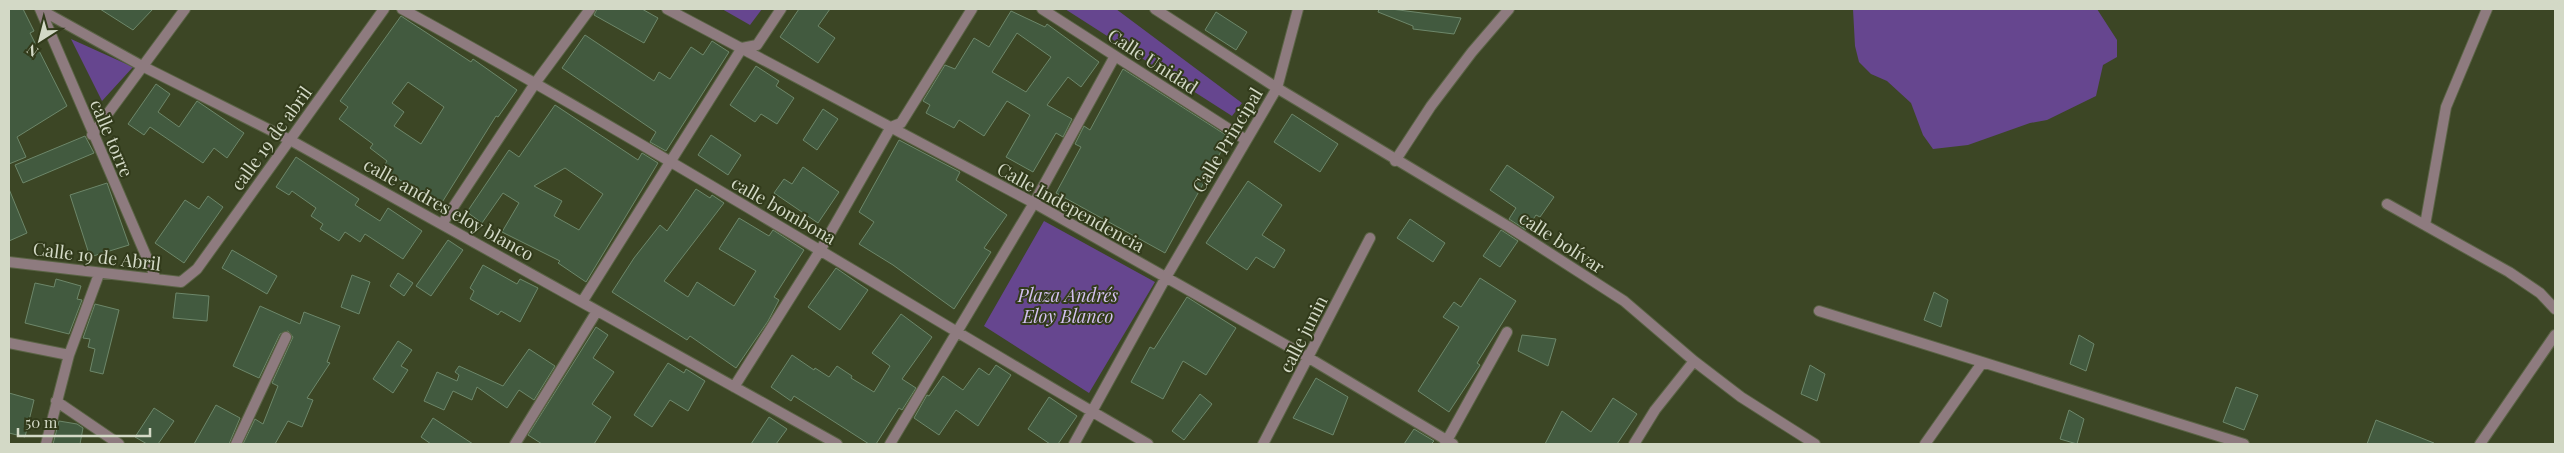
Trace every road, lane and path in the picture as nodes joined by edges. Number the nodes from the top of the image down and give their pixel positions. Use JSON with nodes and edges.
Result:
{"nodes":[{"id":1,"x":185,"y":9,"type":"edge"},
{"id":2,"x":384,"y":9,"type":"edge"},
{"id":3,"x":402,"y":9,"type":"edge"},
{"id":4,"x":590,"y":9,"type":"edge"},
{"id":5,"x":667,"y":9,"type":"edge"},
{"id":6,"x":781,"y":9,"type":"edge"},
{"id":7,"x":972,"y":9,"type":"edge"},
{"id":8,"x":1042,"y":9,"type":"edge"},
{"id":9,"x":1155,"y":9,"type":"edge"},
{"id":10,"x":1298,"y":9,"type":"edge"},
{"id":11,"x":1509,"y":9,"type":"edge"},
{"id":12,"x":2487,"y":9,"type":"edge"},
{"id":13,"x":41,"y":10,"type":"edge"},
{"id":14,"x":742,"y":48,"type":"junction"},
{"id":15,"x":1115,"y":56,"type":"junction"},
{"id":16,"x":142,"y":66,"type":"junction"},
{"id":17,"x":536,"y":82,"type":"junction"},
{"id":18,"x":1277,"y":88,"type":"junction"},
{"id":19,"x":891,"y":127,"type":"junction"},
{"id":20,"x":92,"y":135,"type":"junction"},
{"id":21,"x":290,"y":140,"type":"junction"},
{"id":22,"x":1246,"y":140,"type":"junction"},
{"id":23,"x":1395,"y":161,"type":"junction"},
{"id":24,"x":669,"y":162,"type":"junction"},
{"id":25,"x":1034,"y":203,"type":"junction"},
{"id":26,"x":2387,"y":204,"type":"dead end"},
{"id":27,"x":442,"y":224,"type":"junction"},
{"id":28,"x":2425,"y":225,"type":"junction"},
{"id":29,"x":1370,"y":238,"type":"dead end"},
{"id":30,"x":821,"y":250,"type":"junction"},
{"id":31,"x":9,"y":262,"type":"edge"},
{"id":32,"x":99,"y":274,"type":"junction"},
{"id":33,"x":156,"y":279,"type":"junction"},
{"id":34,"x":1164,"y":279,"type":"junction"},
{"id":35,"x":181,"y":282,"type":"joint"},
{"id":36,"x":582,"y":302,"type":"junction"},
{"id":37,"x":2555,"y":309,"type":"edge"},
{"id":38,"x":598,"y":311,"type":"junction"},
{"id":39,"x":1819,"y":311,"type":"dead end"},
{"id":40,"x":1507,"y":332,"type":"dead end"},
{"id":41,"x":956,"y":333,"type":"junction"},
{"id":42,"x":2555,"y":334,"type":"edge"},
{"id":43,"x":286,"y":337,"type":"dead end"},
{"id":44,"x":9,"y":343,"type":"edge"},
{"id":45,"x":69,"y":355,"type":"junction"},
{"id":46,"x":1309,"y":358,"type":"junction"},
{"id":47,"x":1694,"y":361,"type":"junction"},
{"id":48,"x":1982,"y":363,"type":"junction"},
{"id":49,"x":734,"y":387,"type":"junction"},
{"id":50,"x":56,"y":401,"type":"junction"},
{"id":51,"x":1092,"y":412,"type":"junction"},
{"id":52,"x":1448,"y":443,"type":"edge"},
{"id":53,"x":46,"y":444,"type":"edge"},
{"id":54,"x":119,"y":444,"type":"edge"},
{"id":55,"x":236,"y":444,"type":"edge"},
{"id":56,"x":515,"y":444,"type":"edge"},
{"id":57,"x":837,"y":444,"type":"edge"},
{"id":58,"x":890,"y":444,"type":"edge"},
{"id":59,"x":1074,"y":444,"type":"edge"},
{"id":60,"x":1148,"y":444,"type":"edge"},
{"id":61,"x":1262,"y":444,"type":"edge"},
{"id":62,"x":1634,"y":444,"type":"edge"},
{"id":63,"x":1815,"y":444,"type":"edge"},
{"id":64,"x":1925,"y":444,"type":"edge"},
{"id":65,"x":2244,"y":444,"type":"edge"},
{"id":66,"x":2480,"y":444,"type":"edge"}],
"edges":[{"from":1,"to":16,"type":"street"},
{"from":2,"to":21,"type":"street","name":"calle 19 de abril"},
{"from":3,"to":17,"type":"street","name":"calle bombona"},
{"from":4,"to":17,"type":"street"},
{"from":5,"to":14,"type":"street","name":"Calle Independencia"},
{"from":6,"to":14,"type":"street"},
{"from":7,"to":19,"type":"street"},
{"from":8,"to":15,"type":"street","name":"Calle Unidad"},
{"from":9,"to":18,"type":"street","name":"calle bolívar"},
{"from":10,"to":18,"type":"street","name":"Calle Principal"},
{"from":11,"to":23,"type":"street"},
{"from":12,"to":28,"type":"street"},
{"from":13,"to":16,"type":"street","name":"calle andres eloy blanco"},
{"from":13,"to":20,"type":"street","name":"calle torre"},
{"from":14,"to":19,"type":"street","name":"Calle Independencia"},
{"from":14,"to":24,"type":"street"},
{"from":15,"to":22,"type":"street","name":"Calle Unidad"},
{"from":15,"to":25,"type":"street"},
{"from":16,"to":20,"type":"street"},
{"from":16,"to":21,"type":"street","name":"calle andres eloy blanco"},
{"from":17,"to":24,"type":"street","name":"calle bombona"},
{"from":17,"to":27,"type":"street"},
{"from":18,"to":22,"type":"street","name":"Calle Principal"},
{"from":18,"to":23,"type":"street","name":"calle bolívar"},
{"from":19,"to":25,"type":"street","name":"Calle Independencia"},
{"from":19,"to":30,"type":"street"},
{"from":20,"to":33,"type":"street","name":"calle torre"},
{"from":21,"to":27,"type":"street","name":"calle andres eloy blanco"},
{"from":21,"to":35,"type":"street","name":"calle 19 de abril"},
{"from":22,"to":34,"type":"street","name":"Calle Principal"},
{"from":23,"to":47,"type":"street","name":"calle bolívar"},
{"from":24,"to":30,"type":"street","name":"calle bombona"},
{"from":24,"to":36,"type":"street"},
{"from":25,"to":34,"type":"street","name":"Calle Independencia"},
{"from":25,"to":41,"type":"street"},
{"from":26,"to":28,"type":"street"},
{"from":27,"to":36,"type":"street","name":"calle andres eloy blanco"},
{"from":28,"to":37,"type":"street"},
{"from":29,"to":46,"type":"street","name":"calle junin"},
{"from":30,"to":41,"type":"street","name":"calle bombona"},
{"from":30,"to":49,"type":"street"},
{"from":31,"to":32,"type":"street","name":"Calle 19 de Abril"},
{"from":32,"to":33,"type":"street","name":"Calle 19 de Abril"},
{"from":32,"to":45,"type":"street"},
{"from":33,"to":35,"type":"street","name":"Calle 19 de Abril"},
{"from":34,"to":46,"type":"street","name":"Calle Independencia"},
{"from":34,"to":51,"type":"street"},
{"from":36,"to":38,"type":"street","name":"calle andres eloy blanco"},
{"from":38,"to":49,"type":"street","name":"calle andres eloy blanco"},
{"from":38,"to":56,"type":"street"},
{"from":39,"to":48,"type":"street"},
{"from":40,"to":52,"type":"street"},
{"from":41,"to":51,"type":"street","name":"calle bombona"},
{"from":41,"to":58,"type":"street"},
{"from":42,"to":66,"type":"street"},
{"from":43,"to":55,"type":"street"},
{"from":44,"to":45,"type":"street"},
{"from":45,"to":50,"type":"street"},
{"from":46,"to":52,"type":"street","name":"Calle Independencia"},
{"from":46,"to":61,"type":"street","name":"calle junin"},
{"from":47,"to":62,"type":"street"},
{"from":47,"to":63,"type":"street","name":"calle bolívar"},
{"from":48,"to":64,"type":"street"},
{"from":48,"to":65,"type":"street"},
{"from":49,"to":57,"type":"street","name":"calle andres eloy blanco"},
{"from":50,"to":53,"type":"street"},
{"from":50,"to":54,"type":"street"},
{"from":51,"to":59,"type":"street"},
{"from":51,"to":60,"type":"street","name":"calle bombona"}]}
